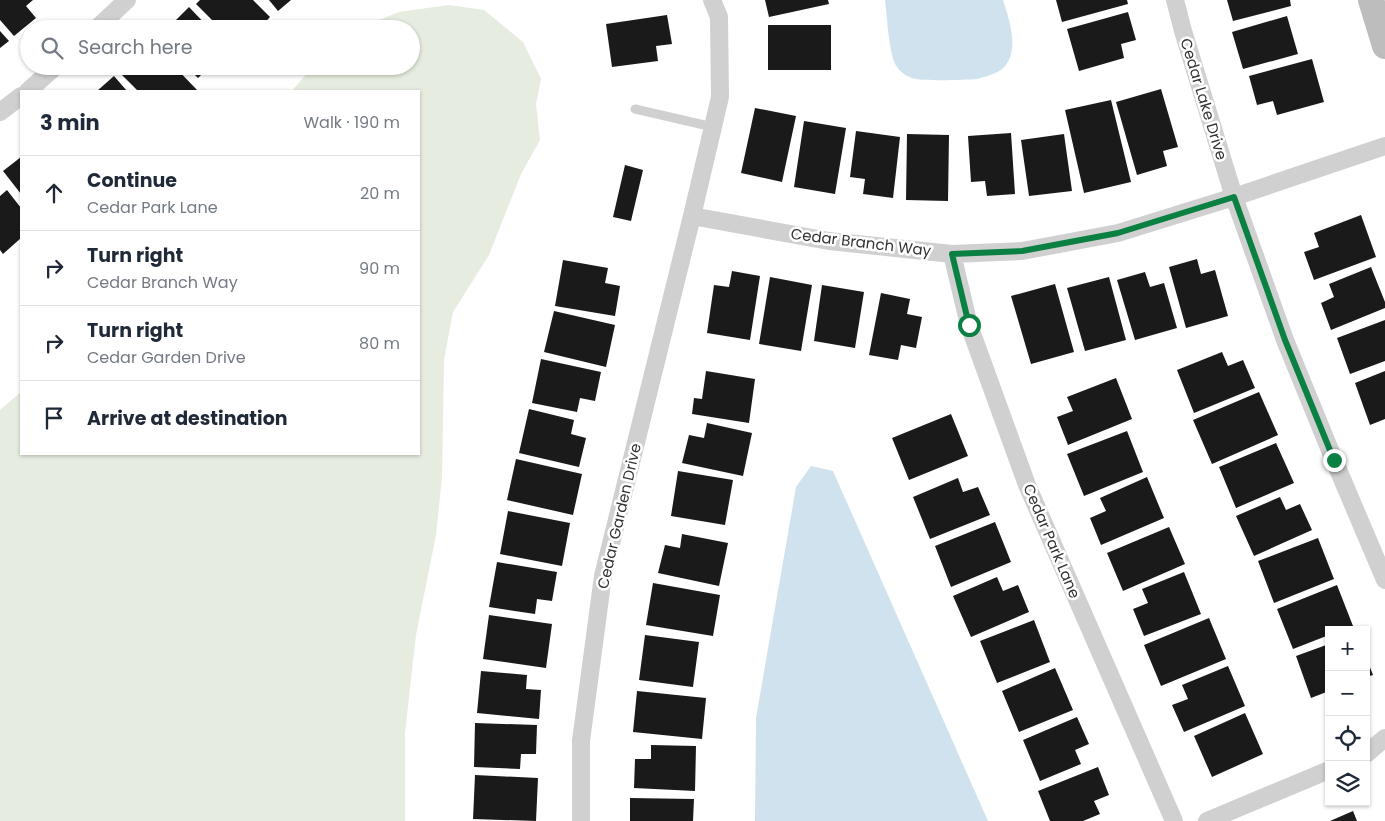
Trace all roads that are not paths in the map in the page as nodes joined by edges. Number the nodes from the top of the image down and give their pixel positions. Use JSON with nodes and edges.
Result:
{"nodes":[{"id":1,"x":127,"y":0,"type":"edge"},
{"id":2,"x":712,"y":0,"type":"edge"},
{"id":3,"x":1175,"y":0,"type":"edge"},
{"id":4,"x":1371,"y":0,"type":"edge"},
{"id":5,"x":106,"y":20,"type":"edge"},
{"id":6,"x":1385,"y":46,"type":"edge"},
{"id":7,"x":46,"y":75,"type":"edge"},
{"id":8,"x":29,"y":90,"type":"edge"},
{"id":9,"x":20,"y":97,"type":"edge"},
{"id":10,"x":635,"y":109,"type":"dead end"},
{"id":11,"x":0,"y":112,"type":"edge"},
{"id":12,"x":713,"y":127,"type":"junction"},
{"id":13,"x":1385,"y":146,"type":"edge"},
{"id":14,"x":1234,"y":197,"type":"junction"},
{"id":15,"x":692,"y":216,"type":"junction"},
{"id":16,"x":952,"y":254,"type":"junction"},
{"id":17,"x":1385,"y":580,"type":"edge"},
{"id":18,"x":1385,"y":738,"type":"edge"},
{"id":19,"x":1370,"y":751,"type":"edge"},
{"id":20,"x":1325,"y":772,"type":"edge"},
{"id":21,"x":581,"y":821,"type":"edge"},
{"id":22,"x":1174,"y":821,"type":"edge"},
{"id":23,"x":1207,"y":821,"type":"edge"}],
"edges":[{"from":1,"to":5,"type":"street"},
{"from":2,"to":12,"type":"street"},
{"from":3,"to":14,"type":"street","name":"Cedar Lake Drive"},
{"from":4,"to":6,"type":"street"},
{"from":7,"to":8,"type":"street"},
{"from":9,"to":11,"type":"street"},
{"from":10,"to":12,"type":"lane"},
{"from":12,"to":15,"type":"street"},
{"from":13,"to":14,"type":"street","name":"Cedar Branch Way"},
{"from":14,"to":16,"type":"street","name":"Cedar Branch Way"},
{"from":14,"to":17,"type":"street"},
{"from":15,"to":16,"type":"street","name":"Cedar Branch Way"},
{"from":15,"to":21,"type":"street","name":"Cedar Garden Drive"},
{"from":16,"to":22,"type":"street","name":"Cedar Park Lane"},
{"from":18,"to":19,"type":"street"},
{"from":20,"to":23,"type":"street"}]}
